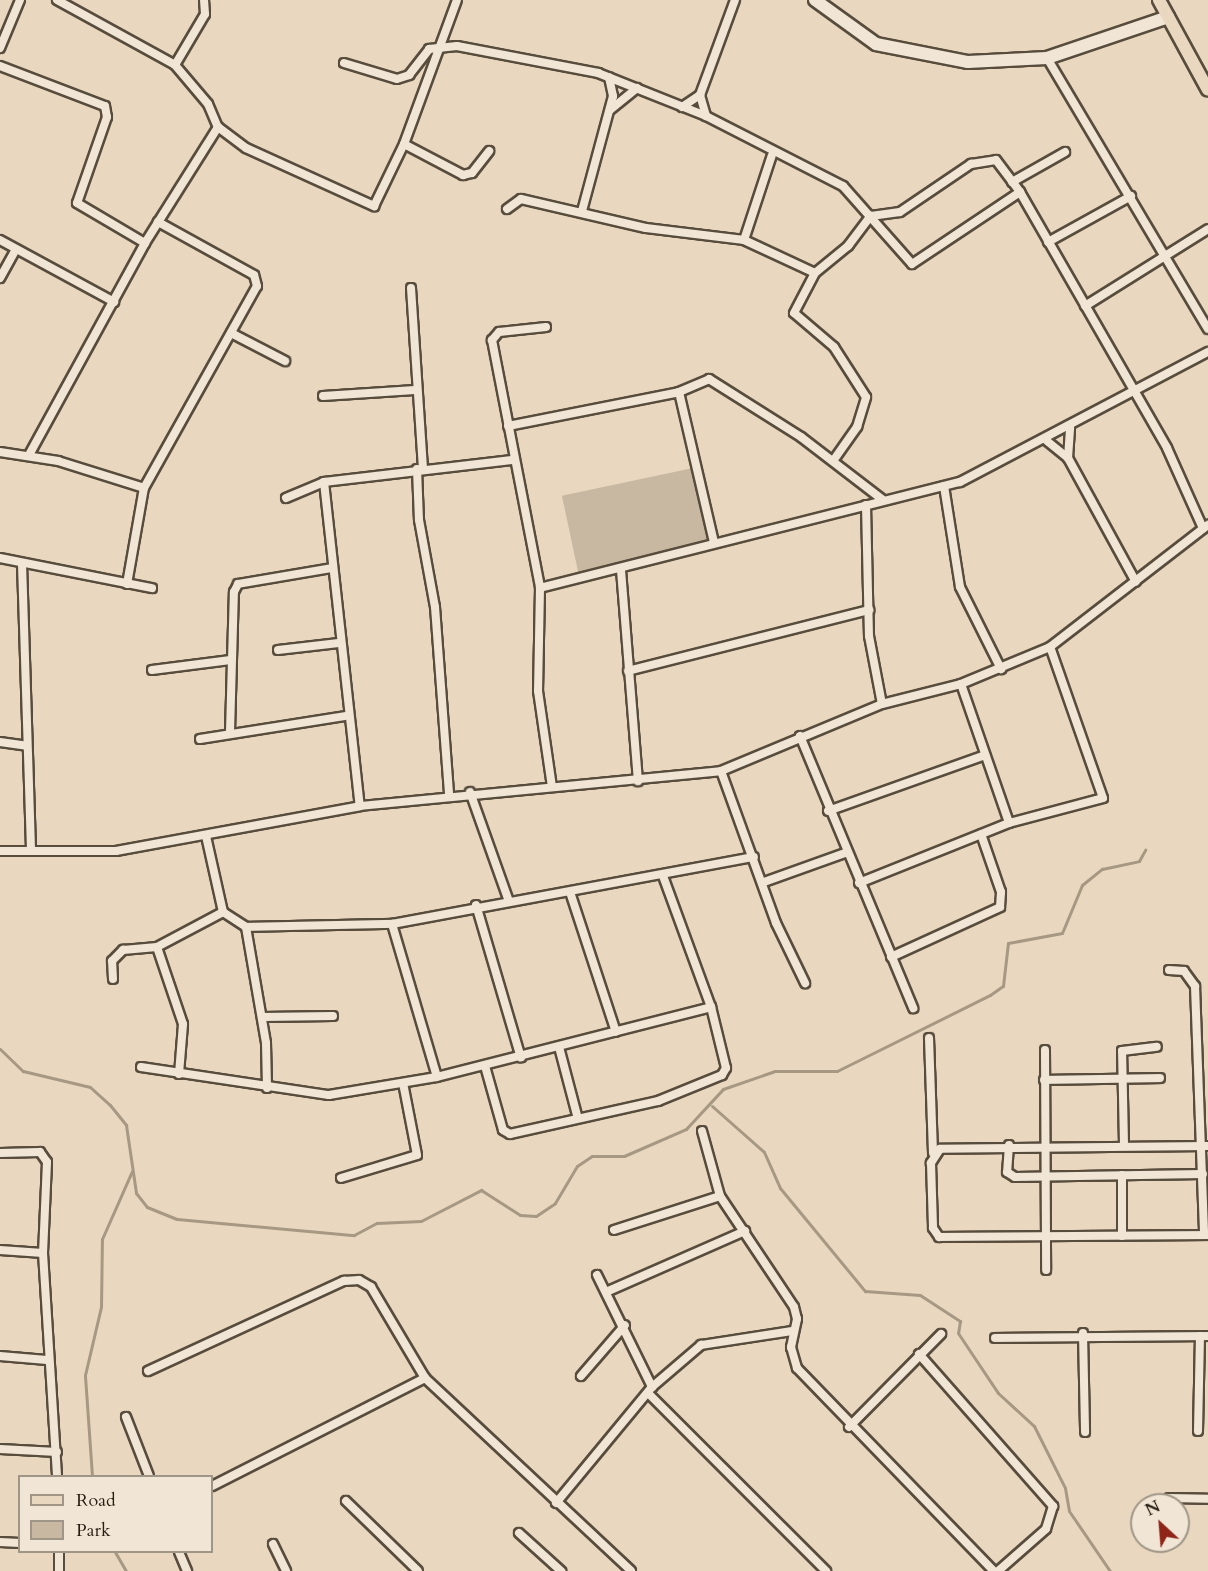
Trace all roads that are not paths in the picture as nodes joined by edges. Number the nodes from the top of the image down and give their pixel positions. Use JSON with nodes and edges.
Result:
{"nodes":[{"id":1,"x":20,"y":0,"type":"edge"},
{"id":2,"x":57,"y":0,"type":"edge"},
{"id":3,"x":204,"y":0,"type":"edge"},
{"id":4,"x":457,"y":0,"type":"edge"},
{"id":5,"x":735,"y":0,"type":"edge"},
{"id":6,"x":815,"y":0,"type":"edge"},
{"id":7,"x":1159,"y":0,"type":"edge"},
{"id":8,"x":1168,"y":17,"type":"junction"},
{"id":9,"x":437,"y":47,"type":"junction"},
{"id":10,"x":0,"y":48,"type":"edge"},
{"id":11,"x":1047,"y":58,"type":"junction"},
{"id":12,"x":344,"y":63,"type":"dead end"},
{"id":13,"x":175,"y":65,"type":"junction"},
{"id":14,"x":0,"y":66,"type":"edge"},
{"id":15,"x":609,"y":77,"type":"junction"},
{"id":16,"x":637,"y":88,"type":"junction"},
{"id":17,"x":1208,"y":90,"type":"edge"},
{"id":18,"x":700,"y":95,"type":"junction"},
{"id":19,"x":682,"y":107,"type":"junction"},
{"id":20,"x":609,"y":110,"type":"junction"},
{"id":21,"x":706,"y":116,"type":"junction"},
{"id":22,"x":218,"y":127,"type":"junction"},
{"id":23,"x":404,"y":144,"type":"junction"},
{"id":24,"x":489,"y":151,"type":"dead end"},
{"id":25,"x":1065,"y":152,"type":"dead end"},
{"id":26,"x":772,"y":154,"type":"junction"},
{"id":27,"x":1012,"y":182,"type":"junction"},
{"id":28,"x":1020,"y":192,"type":"junction"},
{"id":29,"x":1131,"y":196,"type":"junction"},
{"id":30,"x":507,"y":209,"type":"dead end"},
{"id":31,"x":582,"y":212,"type":"junction"},
{"id":32,"x":871,"y":216,"type":"junction"},
{"id":33,"x":158,"y":222,"type":"junction"},
{"id":34,"x":1208,"y":229,"type":"edge"},
{"id":35,"x":0,"y":240,"type":"edge"},
{"id":36,"x":744,"y":240,"type":"junction"},
{"id":37,"x":1048,"y":242,"type":"junction"},
{"id":38,"x":145,"y":243,"type":"junction"},
{"id":39,"x":16,"y":249,"type":"junction"},
{"id":40,"x":1164,"y":255,"type":"junction"},
{"id":41,"x":815,"y":273,"type":"junction"},
{"id":42,"x":0,"y":278,"type":"edge"},
{"id":43,"x":411,"y":288,"type":"dead end"},
{"id":44,"x":114,"y":302,"type":"junction"},
{"id":45,"x":1084,"y":306,"type":"junction"},
{"id":46,"x":546,"y":327,"type":"dead end"},
{"id":47,"x":1208,"y":328,"type":"edge"},
{"id":48,"x":231,"y":333,"type":"junction"},
{"id":49,"x":1208,"y":352,"type":"edge"},
{"id":50,"x":285,"y":361,"type":"dead end"},
{"id":51,"x":416,"y":390,"type":"junction"},
{"id":52,"x":679,"y":392,"type":"junction"},
{"id":53,"x":1136,"y":394,"type":"junction"},
{"id":54,"x":323,"y":396,"type":"dead end"},
{"id":55,"x":508,"y":426,"type":"junction"},
{"id":56,"x":1070,"y":428,"type":"junction"},
{"id":57,"x":1047,"y":441,"type":"junction"},
{"id":58,"x":0,"y":452,"type":"edge"},
{"id":59,"x":29,"y":455,"type":"junction"},
{"id":60,"x":1068,"y":458,"type":"junction"},
{"id":61,"x":512,"y":460,"type":"junction"},
{"id":62,"x":833,"y":461,"type":"junction"},
{"id":63,"x":420,"y":469,"type":"junction"},
{"id":64,"x":324,"y":482,"type":"junction"},
{"id":65,"x":944,"y":486,"type":"junction"},
{"id":66,"x":144,"y":488,"type":"junction"},
{"id":67,"x":286,"y":498,"type":"dead end"},
{"id":68,"x":883,"y":500,"type":"junction"},
{"id":69,"x":866,"y":506,"type":"junction"},
{"id":70,"x":1205,"y":526,"type":"edge"},
{"id":71,"x":714,"y":543,"type":"junction"},
{"id":72,"x":0,"y":558,"type":"edge"},
{"id":73,"x":22,"y":563,"type":"junction"},
{"id":74,"x":332,"y":568,"type":"junction"},
{"id":75,"x":621,"y":570,"type":"junction"},
{"id":76,"x":1136,"y":582,"type":"junction"},
{"id":77,"x":127,"y":584,"type":"junction"},
{"id":78,"x":152,"y":588,"type":"dead end"},
{"id":79,"x":540,"y":588,"type":"junction"},
{"id":80,"x":869,"y":610,"type":"junction"},
{"id":81,"x":339,"y":643,"type":"junction"},
{"id":82,"x":1050,"y":647,"type":"junction"},
{"id":83,"x":278,"y":650,"type":"dead end"},
{"id":84,"x":230,"y":660,"type":"junction"},
{"id":85,"x":1001,"y":669,"type":"junction"},
{"id":86,"x":152,"y":670,"type":"dead end"},
{"id":87,"x":628,"y":671,"type":"junction"},
{"id":88,"x":961,"y":684,"type":"junction"},
{"id":89,"x":882,"y":704,"type":"junction"},
{"id":90,"x":346,"y":716,"type":"junction"},
{"id":91,"x":230,"y":732,"type":"junction"},
{"id":92,"x":800,"y":736,"type":"junction"},
{"id":93,"x":200,"y":739,"type":"dead end"},
{"id":94,"x":0,"y":742,"type":"edge"},
{"id":95,"x":27,"y":746,"type":"junction"},
{"id":96,"x":985,"y":755,"type":"junction"},
{"id":97,"x":721,"y":771,"type":"junction"},
{"id":98,"x":638,"y":781,"type":"junction"},
{"id":99,"x":552,"y":787,"type":"junction"},
{"id":100,"x":470,"y":792,"type":"junction"},
{"id":101,"x":449,"y":795,"type":"junction"},
{"id":102,"x":360,"y":806,"type":"junction"},
{"id":103,"x":828,"y":811,"type":"junction"},
{"id":104,"x":1009,"y":823,"type":"junction"},
{"id":105,"x":981,"y":834,"type":"junction"},
{"id":106,"x":206,"y":836,"type":"junction"},
{"id":107,"x":0,"y":851,"type":"edge"},
{"id":108,"x":31,"y":851,"type":"junction"},
{"id":109,"x":845,"y":853,"type":"junction"},
{"id":110,"x":754,"y":857,"type":"junction"},
{"id":111,"x":663,"y":876,"type":"junction"},
{"id":112,"x":764,"y":882,"type":"junction"},
{"id":113,"x":859,"y":883,"type":"junction"},
{"id":114,"x":570,"y":892,"type":"junction"},
{"id":115,"x":508,"y":899,"type":"junction"},
{"id":116,"x":476,"y":905,"type":"junction"},
{"id":117,"x":223,"y":912,"type":"junction"},
{"id":118,"x":392,"y":924,"type":"junction"},
{"id":119,"x":246,"y":927,"type":"junction"},
{"id":120,"x":157,"y":947,"type":"junction"},
{"id":121,"x":891,"y":957,"type":"junction"},
{"id":122,"x":1168,"y":970,"type":"dead end"},
{"id":123,"x":113,"y":979,"type":"dead end"},
{"id":124,"x":805,"y":983,"type":"dead end"},
{"id":125,"x":711,"y":1008,"type":"junction"},
{"id":126,"x":913,"y":1008,"type":"dead end"},
{"id":127,"x":333,"y":1016,"type":"dead end"},
{"id":128,"x":263,"y":1017,"type":"junction"},
{"id":129,"x":616,"y":1032,"type":"junction"},
{"id":130,"x":929,"y":1038,"type":"dead end"},
{"id":131,"x":559,"y":1047,"type":"junction"},
{"id":132,"x":1157,"y":1047,"type":"dead end"},
{"id":133,"x":1045,"y":1050,"type":"dead end"},
{"id":134,"x":521,"y":1058,"type":"junction"},
{"id":135,"x":485,"y":1066,"type":"junction"},
{"id":136,"x":141,"y":1067,"type":"dead end"},
{"id":137,"x":179,"y":1074,"type":"junction"},
{"id":138,"x":437,"y":1077,"type":"junction"},
{"id":139,"x":1122,"y":1078,"type":"junction"},
{"id":140,"x":1160,"y":1078,"type":"dead end"},
{"id":141,"x":1044,"y":1080,"type":"junction"},
{"id":142,"x":403,"y":1083,"type":"junction"},
{"id":143,"x":267,"y":1088,"type":"junction"},
{"id":144,"x":577,"y":1116,"type":"junction"},
{"id":145,"x":702,"y":1131,"type":"dead end"},
{"id":146,"x":1124,"y":1144,"type":"junction"},
{"id":147,"x":1009,"y":1145,"type":"junction"},
{"id":148,"x":1046,"y":1145,"type":"junction"},
{"id":149,"x":1206,"y":1145,"type":"edge"},
{"id":150,"x":0,"y":1153,"type":"edge"},
{"id":151,"x":933,"y":1153,"type":"junction"},
{"id":152,"x":1203,"y":1174,"type":"junction"},
{"id":153,"x":1122,"y":1175,"type":"junction"},
{"id":154,"x":1043,"y":1177,"type":"junction"},
{"id":155,"x":341,"y":1178,"type":"dead end"},
{"id":156,"x":720,"y":1196,"type":"junction"},
{"id":157,"x":614,"y":1230,"type":"dead end"},
{"id":158,"x":745,"y":1232,"type":"junction"},
{"id":159,"x":1042,"y":1235,"type":"junction"},
{"id":160,"x":1206,"y":1235,"type":"edge"},
{"id":161,"x":1122,"y":1236,"type":"junction"},
{"id":162,"x":0,"y":1250,"type":"edge"},
{"id":163,"x":43,"y":1253,"type":"junction"},
{"id":164,"x":1046,"y":1270,"type":"dead end"},
{"id":165,"x":597,"y":1275,"type":"dead end"},
{"id":166,"x":606,"y":1292,"type":"junction"},
{"id":167,"x":625,"y":1325,"type":"junction"},
{"id":168,"x":793,"y":1331,"type":"junction"},
{"id":169,"x":941,"y":1334,"type":"dead end"},
{"id":170,"x":1083,"y":1334,"type":"junction"},
{"id":171,"x":1204,"y":1336,"type":"edge"},
{"id":172,"x":995,"y":1338,"type":"dead end"},
{"id":173,"x":918,"y":1354,"type":"junction"},
{"id":174,"x":0,"y":1356,"type":"edge"},
{"id":175,"x":47,"y":1360,"type":"junction"},
{"id":176,"x":148,"y":1371,"type":"dead end"},
{"id":177,"x":581,"y":1376,"type":"dead end"},
{"id":178,"x":425,"y":1378,"type":"junction"},
{"id":179,"x":650,"y":1390,"type":"junction"},
{"id":180,"x":126,"y":1417,"type":"dead end"},
{"id":181,"x":849,"y":1427,"type":"junction"},
{"id":182,"x":1198,"y":1431,"type":"dead end"},
{"id":183,"x":1085,"y":1432,"type":"dead end"},
{"id":184,"x":0,"y":1449,"type":"edge"},
{"id":185,"x":57,"y":1452,"type":"junction"},
{"id":186,"x":57,"y":1475,"type":"edge"},
{"id":187,"x":149,"y":1475,"type":"edge"},
{"id":188,"x":213,"y":1485,"type":"edge"},
{"id":189,"x":1190,"y":1499,"type":"edge"},
{"id":190,"x":1208,"y":1499,"type":"edge"},
{"id":191,"x":346,"y":1501,"type":"dead end"},
{"id":192,"x":556,"y":1503,"type":"junction"},
{"id":193,"x":519,"y":1533,"type":"dead end"},
{"id":194,"x":0,"y":1542,"type":"edge"},
{"id":195,"x":18,"y":1543,"type":"edge"},
{"id":196,"x":273,"y":1544,"type":"dead end"},
{"id":197,"x":59,"y":1553,"type":"edge"},
{"id":198,"x":180,"y":1553,"type":"edge"},
{"id":199,"x":59,"y":1571,"type":"edge"},
{"id":200,"x":187,"y":1571,"type":"edge"},
{"id":201,"x":286,"y":1571,"type":"edge"},
{"id":202,"x":418,"y":1571,"type":"edge"},
{"id":203,"x":561,"y":1571,"type":"edge"},
{"id":204,"x":631,"y":1571,"type":"edge"},
{"id":205,"x":826,"y":1571,"type":"edge"},
{"id":206,"x":996,"y":1571,"type":"edge"}],
"edges":[{"from":1,"to":10,"type":"street"},
{"from":2,"to":13,"type":"street"},
{"from":3,"to":13,"type":"street"},
{"from":4,"to":9,"type":"street"},
{"from":5,"to":18,"type":"street"},
{"from":6,"to":11,"type":"street"},
{"from":7,"to":8,"type":"main road"},
{"from":8,"to":11,"type":"street"},
{"from":8,"to":17,"type":"main road"},
{"from":9,"to":12,"type":"street"},
{"from":9,"to":15,"type":"street"},
{"from":9,"to":23,"type":"street"},
{"from":11,"to":29,"type":"street"},
{"from":13,"to":22,"type":"street"},
{"from":14,"to":38,"type":"street"},
{"from":15,"to":16,"type":"street"},
{"from":15,"to":20,"type":"street"},
{"from":16,"to":19,"type":"street"},
{"from":16,"to":20,"type":"street"},
{"from":18,"to":19,"type":"street"},
{"from":18,"to":21,"type":"street"},
{"from":19,"to":21,"type":"street"},
{"from":20,"to":31,"type":"street"},
{"from":21,"to":26,"type":"street"},
{"from":22,"to":23,"type":"street"},
{"from":22,"to":33,"type":"street"},
{"from":23,"to":24,"type":"street"},
{"from":25,"to":27,"type":"street"},
{"from":26,"to":32,"type":"street"},
{"from":26,"to":36,"type":"street"},
{"from":27,"to":28,"type":"street"},
{"from":27,"to":32,"type":"street"},
{"from":28,"to":32,"type":"street"},
{"from":28,"to":37,"type":"street"},
{"from":29,"to":37,"type":"street"},
{"from":29,"to":40,"type":"street"},
{"from":30,"to":31,"type":"street"},
{"from":31,"to":36,"type":"street"},
{"from":32,"to":41,"type":"street"},
{"from":33,"to":38,"type":"street"},
{"from":33,"to":48,"type":"street"},
{"from":34,"to":40,"type":"street"},
{"from":35,"to":39,"type":"street"},
{"from":36,"to":41,"type":"street"},
{"from":37,"to":45,"type":"street"},
{"from":38,"to":44,"type":"street"},
{"from":39,"to":42,"type":"street"},
{"from":39,"to":44,"type":"street"},
{"from":40,"to":45,"type":"street"},
{"from":40,"to":47,"type":"street"},
{"from":41,"to":62,"type":"street"},
{"from":43,"to":51,"type":"street"},
{"from":44,"to":59,"type":"street"},
{"from":45,"to":53,"type":"street"},
{"from":46,"to":55,"type":"street"},
{"from":48,"to":50,"type":"street"},
{"from":48,"to":66,"type":"street"},
{"from":49,"to":53,"type":"street"},
{"from":51,"to":54,"type":"street"},
{"from":51,"to":63,"type":"street"},
{"from":52,"to":55,"type":"street"},
{"from":52,"to":62,"type":"street"},
{"from":52,"to":71,"type":"street"},
{"from":53,"to":56,"type":"street"},
{"from":53,"to":70,"type":"street"},
{"from":55,"to":61,"type":"street"},
{"from":56,"to":57,"type":"street"},
{"from":56,"to":60,"type":"street"},
{"from":57,"to":60,"type":"street"},
{"from":57,"to":65,"type":"street"},
{"from":58,"to":59,"type":"street"},
{"from":59,"to":66,"type":"street"},
{"from":60,"to":76,"type":"street"},
{"from":61,"to":63,"type":"street"},
{"from":61,"to":79,"type":"street"},
{"from":62,"to":68,"type":"street"},
{"from":63,"to":64,"type":"street"},
{"from":63,"to":101,"type":"street"},
{"from":64,"to":67,"type":"street"},
{"from":64,"to":74,"type":"street"},
{"from":65,"to":68,"type":"street"},
{"from":65,"to":85,"type":"street"},
{"from":66,"to":77,"type":"street"},
{"from":68,"to":69,"type":"street"},
{"from":69,"to":71,"type":"street"},
{"from":69,"to":80,"type":"street"},
{"from":70,"to":76,"type":"street"},
{"from":71,"to":75,"type":"street"},
{"from":72,"to":73,"type":"street"},
{"from":73,"to":77,"type":"street"},
{"from":73,"to":95,"type":"street"},
{"from":74,"to":81,"type":"street"},
{"from":74,"to":84,"type":"street"},
{"from":75,"to":79,"type":"street"},
{"from":75,"to":87,"type":"street"},
{"from":76,"to":82,"type":"street"},
{"from":77,"to":78,"type":"street"},
{"from":79,"to":99,"type":"street"},
{"from":80,"to":87,"type":"street"},
{"from":80,"to":89,"type":"street"},
{"from":81,"to":83,"type":"street"},
{"from":81,"to":90,"type":"street"},
{"from":82,"to":85,"type":"street"},
{"from":82,"to":104,"type":"street"},
{"from":84,"to":86,"type":"street"},
{"from":84,"to":91,"type":"street"},
{"from":85,"to":88,"type":"street"},
{"from":87,"to":98,"type":"street"},
{"from":88,"to":89,"type":"street"},
{"from":88,"to":96,"type":"street"},
{"from":89,"to":92,"type":"street"},
{"from":90,"to":91,"type":"street"},
{"from":90,"to":102,"type":"street"},
{"from":91,"to":93,"type":"street"},
{"from":92,"to":97,"type":"street"},
{"from":92,"to":103,"type":"street"},
{"from":94,"to":95,"type":"street"},
{"from":95,"to":108,"type":"street"},
{"from":96,"to":103,"type":"street"},
{"from":96,"to":104,"type":"street"},
{"from":97,"to":98,"type":"street"},
{"from":97,"to":110,"type":"street"},
{"from":98,"to":99,"type":"street"},
{"from":99,"to":100,"type":"street"},
{"from":100,"to":101,"type":"street"},
{"from":100,"to":115,"type":"street"},
{"from":101,"to":102,"type":"street"},
{"from":102,"to":106,"type":"street"},
{"from":103,"to":109,"type":"street"},
{"from":104,"to":105,"type":"street"},
{"from":105,"to":113,"type":"street"},
{"from":105,"to":121,"type":"street"},
{"from":106,"to":108,"type":"street"},
{"from":106,"to":117,"type":"street"},
{"from":107,"to":108,"type":"street"},
{"from":109,"to":112,"type":"street"},
{"from":109,"to":113,"type":"street"},
{"from":110,"to":111,"type":"street"},
{"from":110,"to":112,"type":"street"},
{"from":111,"to":114,"type":"street"},
{"from":111,"to":125,"type":"street"},
{"from":112,"to":124,"type":"street"},
{"from":113,"to":121,"type":"street"},
{"from":114,"to":115,"type":"street"},
{"from":114,"to":129,"type":"street"},
{"from":115,"to":116,"type":"street"},
{"from":116,"to":118,"type":"street"},
{"from":116,"to":134,"type":"street"},
{"from":117,"to":119,"type":"street"},
{"from":117,"to":120,"type":"street"},
{"from":118,"to":119,"type":"street"},
{"from":118,"to":138,"type":"street"},
{"from":119,"to":128,"type":"street"},
{"from":120,"to":123,"type":"street"},
{"from":120,"to":137,"type":"street"},
{"from":121,"to":126,"type":"street"},
{"from":122,"to":149,"type":"street"},
{"from":125,"to":129,"type":"street"},
{"from":125,"to":144,"type":"street"},
{"from":127,"to":128,"type":"street"},
{"from":128,"to":143,"type":"street"},
{"from":129,"to":131,"type":"street"},
{"from":130,"to":151,"type":"street"},
{"from":131,"to":134,"type":"street"},
{"from":131,"to":144,"type":"street"},
{"from":132,"to":139,"type":"street"},
{"from":133,"to":141,"type":"street"},
{"from":134,"to":135,"type":"street"},
{"from":135,"to":138,"type":"street"},
{"from":135,"to":144,"type":"street"},
{"from":136,"to":137,"type":"street"},
{"from":137,"to":143,"type":"street"},
{"from":138,"to":142,"type":"street"},
{"from":139,"to":140,"type":"street"},
{"from":139,"to":141,"type":"street"},
{"from":139,"to":146,"type":"street"},
{"from":141,"to":148,"type":"street"},
{"from":142,"to":143,"type":"street"},
{"from":142,"to":155,"type":"street"},
{"from":145,"to":156,"type":"street"},
{"from":146,"to":148,"type":"street"},
{"from":146,"to":149,"type":"street"},
{"from":147,"to":148,"type":"street"},
{"from":147,"to":151,"type":"street"},
{"from":147,"to":154,"type":"street"},
{"from":148,"to":154,"type":"street"},
{"from":149,"to":152,"type":"street"},
{"from":150,"to":163,"type":"street"},
{"from":151,"to":159,"type":"street"},
{"from":152,"to":153,"type":"street"},
{"from":152,"to":160,"type":"street"},
{"from":153,"to":154,"type":"street"},
{"from":153,"to":161,"type":"street"},
{"from":154,"to":159,"type":"street"},
{"from":156,"to":157,"type":"street"},
{"from":156,"to":158,"type":"street"},
{"from":158,"to":166,"type":"street"},
{"from":158,"to":168,"type":"street"},
{"from":159,"to":161,"type":"street"},
{"from":159,"to":164,"type":"street"},
{"from":160,"to":161,"type":"street"},
{"from":162,"to":163,"type":"street"},
{"from":163,"to":175,"type":"street"},
{"from":165,"to":166,"type":"street"},
{"from":166,"to":167,"type":"street"},
{"from":167,"to":177,"type":"street"},
{"from":167,"to":179,"type":"street"},
{"from":168,"to":179,"type":"street"},
{"from":168,"to":181,"type":"street"},
{"from":169,"to":173,"type":"street"},
{"from":170,"to":171,"type":"street"},
{"from":170,"to":172,"type":"street"},
{"from":170,"to":183,"type":"street"},
{"from":171,"to":182,"type":"street"},
{"from":173,"to":181,"type":"street"},
{"from":173,"to":206,"type":"street"},
{"from":174,"to":175,"type":"street"},
{"from":175,"to":185,"type":"street"},
{"from":176,"to":178,"type":"street"},
{"from":178,"to":188,"type":"street"},
{"from":178,"to":192,"type":"street"},
{"from":179,"to":192,"type":"street"},
{"from":179,"to":205,"type":"street"},
{"from":180,"to":187,"type":"street"},
{"from":181,"to":206,"type":"street"},
{"from":184,"to":185,"type":"street"},
{"from":185,"to":186,"type":"street"},
{"from":189,"to":190,"type":"street"},
{"from":191,"to":202,"type":"street"},
{"from":192,"to":204,"type":"street"},
{"from":193,"to":203,"type":"street"},
{"from":194,"to":195,"type":"street"},
{"from":196,"to":201,"type":"street"},
{"from":197,"to":199,"type":"street"},
{"from":198,"to":200,"type":"street"}]}
